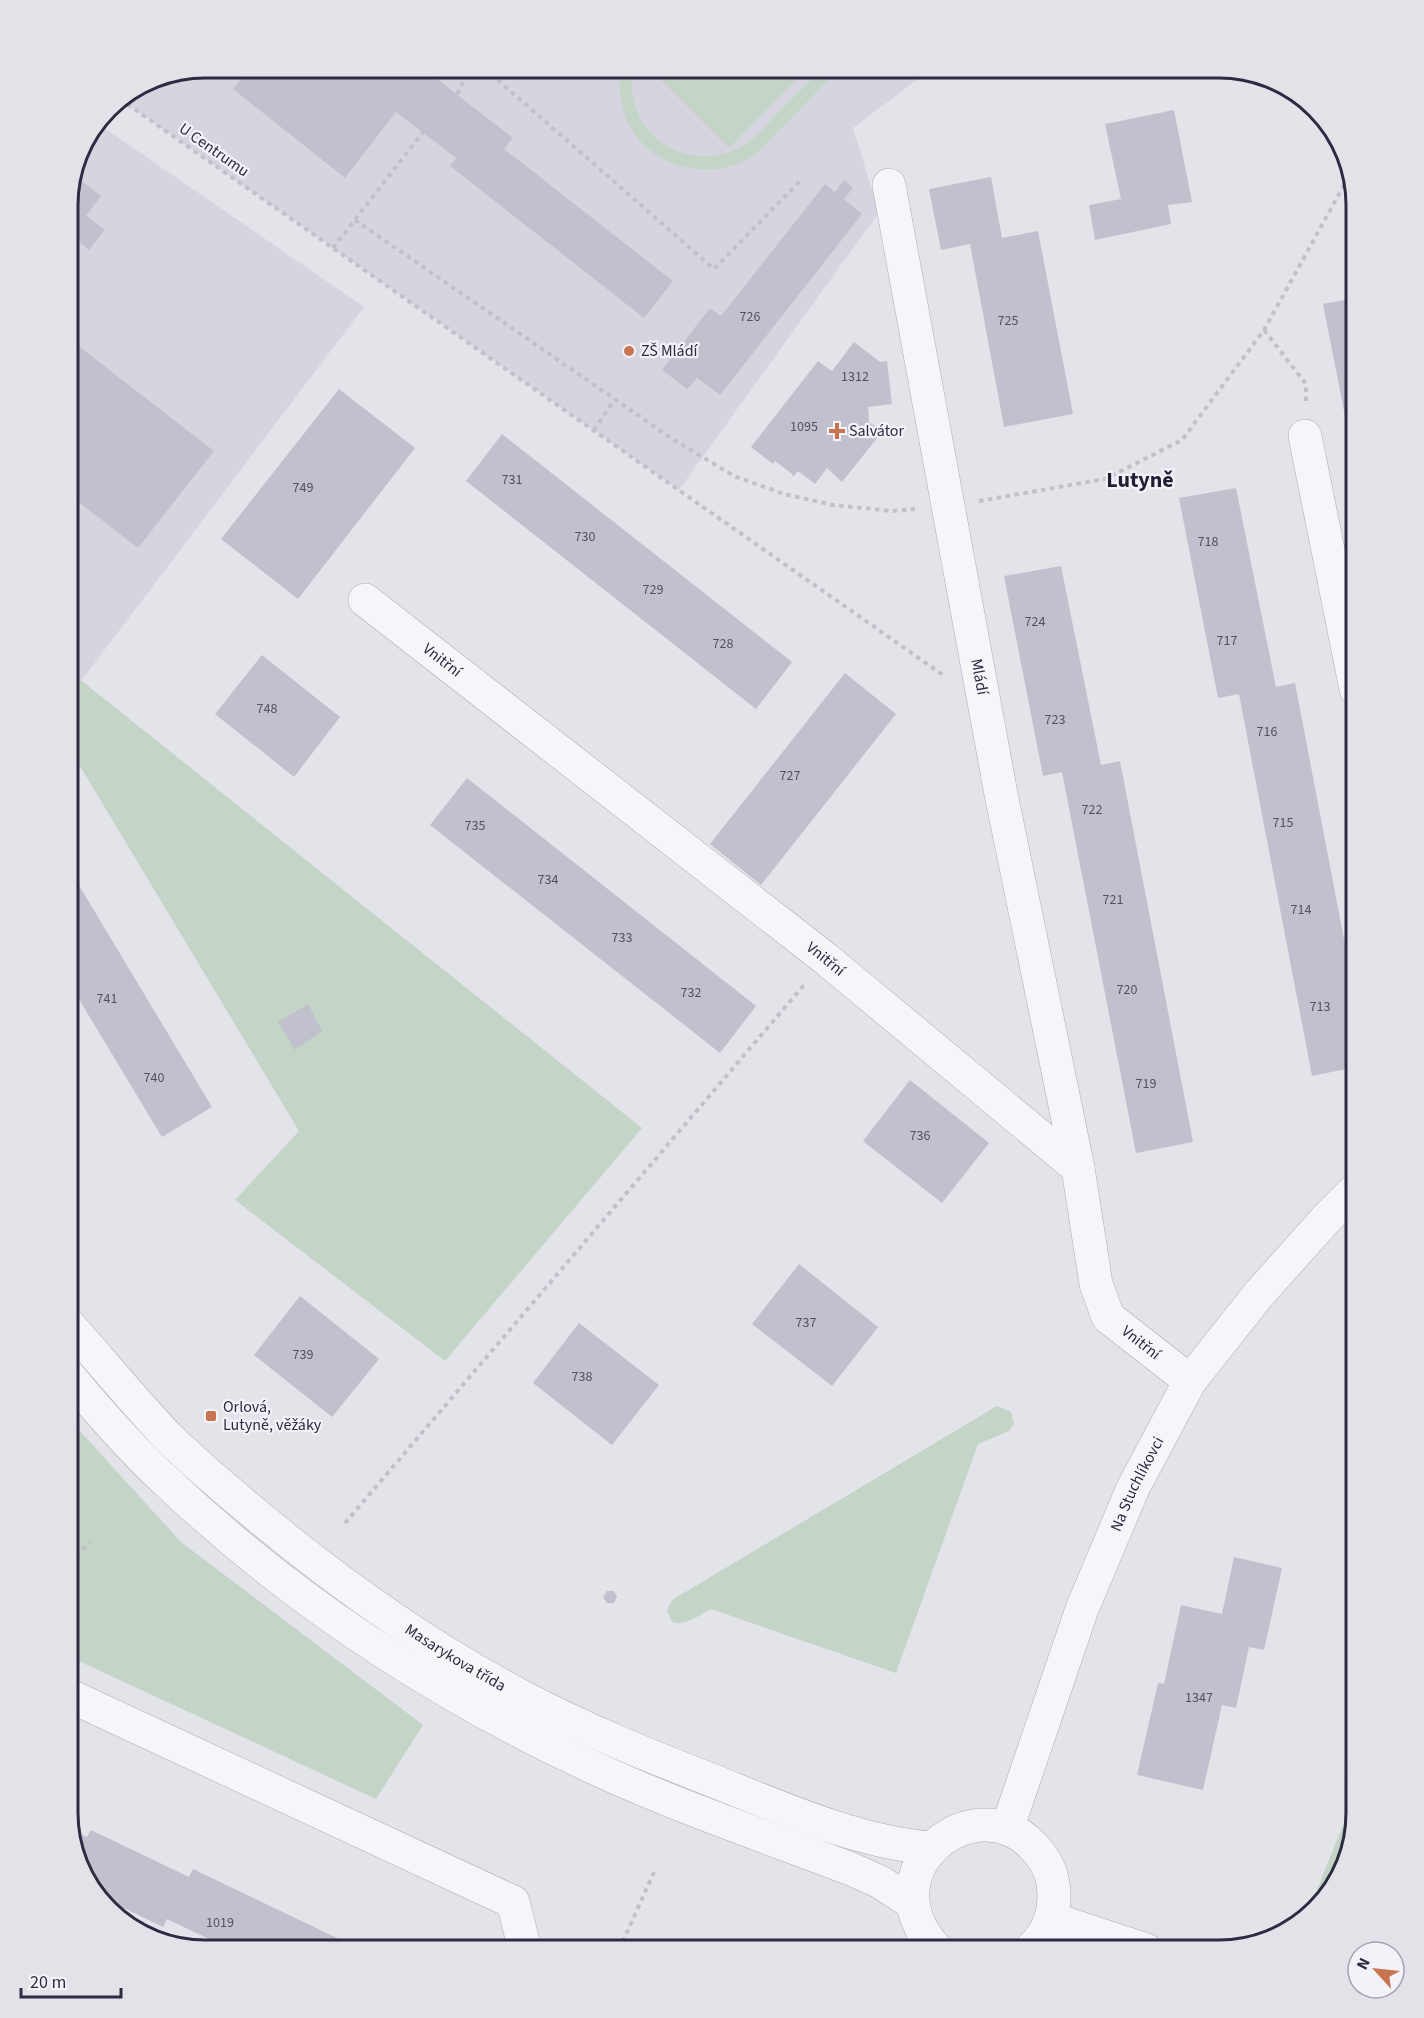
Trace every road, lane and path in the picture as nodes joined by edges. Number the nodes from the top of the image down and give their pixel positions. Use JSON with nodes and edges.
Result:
{"nodes":[{"id":1,"x":466,"y":78,"type":"edge"},
{"id":2,"x":495,"y":78,"type":"edge"},
{"id":3,"x":457,"y":94,"type":"dead end"},
{"id":4,"x":127,"y":104,"type":"edge"},
{"id":5,"x":423,"y":132,"type":"dead end"},
{"id":6,"x":801,"y":180,"type":"dead end"},
{"id":7,"x":1344,"y":184,"type":"edge"},
{"id":8,"x":889,"y":185,"type":"dead end"},
{"id":9,"x":355,"y":220,"type":"junction"},
{"id":10,"x":333,"y":248,"type":"junction"},
{"id":11,"x":1264,"y":330,"type":"junction"},
{"id":12,"x":615,"y":399,"type":"junction"},
{"id":13,"x":594,"y":430,"type":"junction"},
{"id":14,"x":1305,"y":436,"type":"joint"},
{"id":15,"x":948,"y":507,"type":"junction"},
{"id":16,"x":365,"y":600,"type":"dead end"},
{"id":17,"x":1346,"y":639,"type":"edge"},
{"id":18,"x":984,"y":703,"type":"junction"},
{"id":19,"x":826,"y":959,"type":"junction"},
{"id":20,"x":1078,"y":1168,"type":"junction"},
{"id":21,"x":1346,"y":1199,"type":"edge"},
{"id":22,"x":78,"y":1335,"type":"edge"},
{"id":23,"x":1190,"y":1381,"type":"junction"},
{"id":24,"x":78,"y":1387,"type":"edge"},
{"id":25,"x":345,"y":1522,"type":"dead end"},
{"id":26,"x":91,"y":1544,"type":"dead end"},
{"id":27,"x":78,"y":1553,"type":"edge"},
{"id":28,"x":78,"y":1700,"type":"edge"},
{"id":29,"x":1007,"y":1829,"type":"junction"},
{"id":30,"x":932,"y":1848,"type":"junction"},
{"id":31,"x":656,"y":1870,"type":"dead end"},
{"id":32,"x":912,"y":1903,"type":"junction"},
{"id":33,"x":1052,"y":1919,"type":"junction"},
{"id":34,"x":522,"y":1940,"type":"edge"},
{"id":35,"x":624,"y":1940,"type":"edge"},
{"id":36,"x":927,"y":1940,"type":"edge"},
{"id":37,"x":1041,"y":1940,"type":"edge"},
{"id":38,"x":1116,"y":1940,"type":"edge"}],
"edges":[{"from":1,"to":3,"type":"path"},
{"from":2,"to":6,"type":"path"},
{"from":4,"to":10,"type":"path","name":"U Centrumu"},
{"from":5,"to":9,"type":"path"},
{"from":7,"to":11,"type":"path"},
{"from":8,"to":15,"type":"street","name":"Mládí"},
{"from":9,"to":10,"type":"path"},
{"from":9,"to":12,"type":"path"},
{"from":10,"to":13,"type":"path","name":"U Centrumu"},
{"from":11,"to":14,"type":"path"},
{"from":11,"to":15,"type":"path"},
{"from":12,"to":13,"type":"path"},
{"from":12,"to":15,"type":"path"},
{"from":13,"to":18,"type":"path","name":"U Centrumu"},
{"from":14,"to":17,"type":"street"},
{"from":15,"to":18,"type":"street","name":"Mládí"},
{"from":16,"to":19,"type":"street","name":"Vnitřní"},
{"from":18,"to":20,"type":"street","name":"Mládí"},
{"from":19,"to":20,"type":"street","name":"Vnitřní"},
{"from":19,"to":25,"type":"path"},
{"from":20,"to":23,"type":"street","name":"Vnitřní"},
{"from":21,"to":23,"type":"street","name":"Na Stuchlíkovci"},
{"from":22,"to":30,"type":"street","name":"Masarykova třída"},
{"from":23,"to":29,"type":"street","name":"Na Stuchlíkovci"},
{"from":24,"to":32,"type":"street","name":"Masarykova třída"},
{"from":26,"to":27,"type":"path"},
{"from":28,"to":34,"type":"street"},
{"from":29,"to":30,"type":"street"},
{"from":29,"to":33,"type":"street"},
{"from":30,"to":32,"type":"street"},
{"from":31,"to":35,"type":"path"},
{"from":32,"to":36,"type":"street"},
{"from":33,"to":37,"type":"street"},
{"from":33,"to":38,"type":"street"}]}
